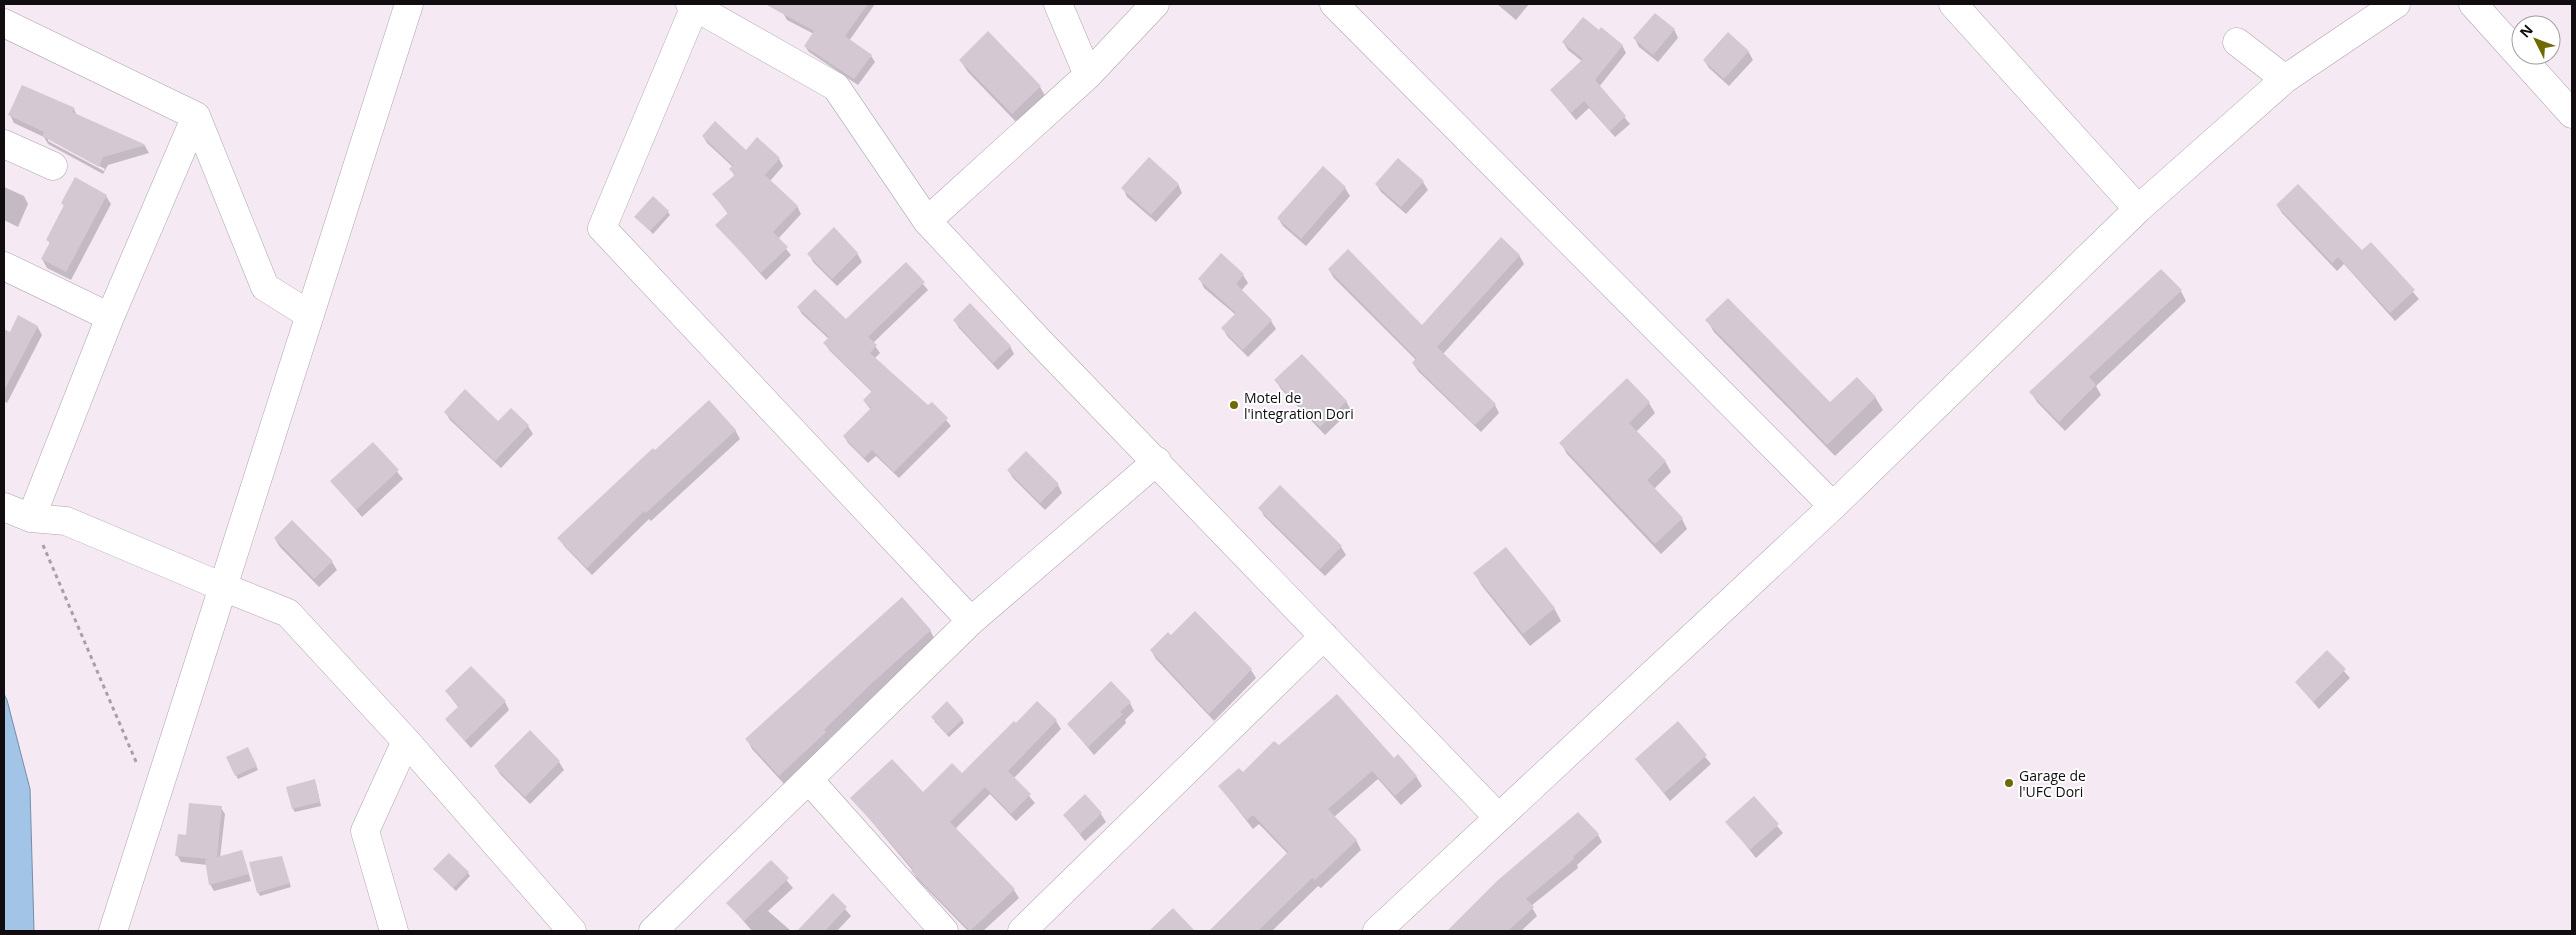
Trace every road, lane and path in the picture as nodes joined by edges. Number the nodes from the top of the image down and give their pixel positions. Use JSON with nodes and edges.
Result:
{"nodes":[{"id":1,"x":409,"y":4,"type":"edge"},
{"id":2,"x":1058,"y":4,"type":"edge"},
{"id":3,"x":1155,"y":4,"type":"edge"},
{"id":4,"x":1334,"y":4,"type":"edge"},
{"id":5,"x":1953,"y":4,"type":"edge"},
{"id":6,"x":2396,"y":4,"type":"edge"},
{"id":7,"x":2472,"y":4,"type":"edge"},
{"id":8,"x":692,"y":5,"type":"edge"},
{"id":9,"x":4,"y":23,"type":"edge"},
{"id":10,"x":2237,"y":42,"type":"dead end"},
{"id":11,"x":1088,"y":75,"type":"junction"},
{"id":12,"x":2284,"y":79,"type":"junction"},
{"id":13,"x":2572,"y":114,"type":"edge"},
{"id":14,"x":196,"y":116,"type":"junction"},
{"id":15,"x":4,"y":144,"type":"edge"},
{"id":16,"x":53,"y":166,"type":"dead end"},
{"id":17,"x":2138,"y":209,"type":"junction"},
{"id":18,"x":927,"y":221,"type":"junction"},
{"id":19,"x":4,"y":266,"type":"edge"},
{"id":20,"x":310,"y":315,"type":"junction"},
{"id":21,"x":110,"y":317,"type":"junction"},
{"id":22,"x":1157,"y":461,"type":"junction"},
{"id":23,"x":1833,"y":506,"type":"junction"},
{"id":24,"x":4,"y":507,"type":"edge"},
{"id":25,"x":31,"y":518,"type":"junction"},
{"id":26,"x":223,"y":587,"type":"junction"},
{"id":27,"x":971,"y":621,"type":"junction"},
{"id":28,"x":1324,"y":636,"type":"junction"},
{"id":29,"x":406,"y":741,"type":"junction"},
{"id":30,"x":138,"y":765,"type":"dead end"},
{"id":31,"x":808,"y":780,"type":"junction"},
{"id":32,"x":1498,"y":817,"type":"junction"},
{"id":33,"x":116,"y":930,"type":"edge"},
{"id":34,"x":394,"y":931,"type":"edge"},
{"id":35,"x":572,"y":931,"type":"edge"},
{"id":36,"x":654,"y":931,"type":"edge"},
{"id":37,"x":944,"y":931,"type":"edge"},
{"id":38,"x":1022,"y":931,"type":"edge"},
{"id":39,"x":1377,"y":931,"type":"edge"}],
"edges":[{"from":1,"to":20,"type":"street"},
{"from":2,"to":11,"type":"street"},
{"from":3,"to":11,"type":"street"},
{"from":4,"to":23,"type":"street"},
{"from":5,"to":17,"type":"street"},
{"from":6,"to":12,"type":"street"},
{"from":7,"to":13,"type":"street"},
{"from":8,"to":18,"type":"street"},
{"from":8,"to":27,"type":"street"},
{"from":9,"to":14,"type":"street"},
{"from":10,"to":12,"type":"street"},
{"from":11,"to":18,"type":"street"},
{"from":12,"to":17,"type":"street"},
{"from":14,"to":20,"type":"street"},
{"from":14,"to":21,"type":"street"},
{"from":15,"to":16,"type":"street"},
{"from":17,"to":23,"type":"street"},
{"from":18,"to":22,"type":"street"},
{"from":19,"to":21,"type":"street"},
{"from":20,"to":26,"type":"street"},
{"from":21,"to":25,"type":"street"},
{"from":22,"to":27,"type":"street"},
{"from":22,"to":28,"type":"street"},
{"from":23,"to":32,"type":"street"},
{"from":24,"to":25,"type":"street"},
{"from":25,"to":26,"type":"street"},
{"from":25,"to":30,"type":"path"},
{"from":26,"to":29,"type":"street"},
{"from":26,"to":33,"type":"street"},
{"from":27,"to":31,"type":"street"},
{"from":28,"to":32,"type":"street"},
{"from":28,"to":38,"type":"street"},
{"from":29,"to":34,"type":"street"},
{"from":29,"to":35,"type":"street"},
{"from":31,"to":36,"type":"street"},
{"from":31,"to":37,"type":"street"},
{"from":32,"to":39,"type":"street"}]}
